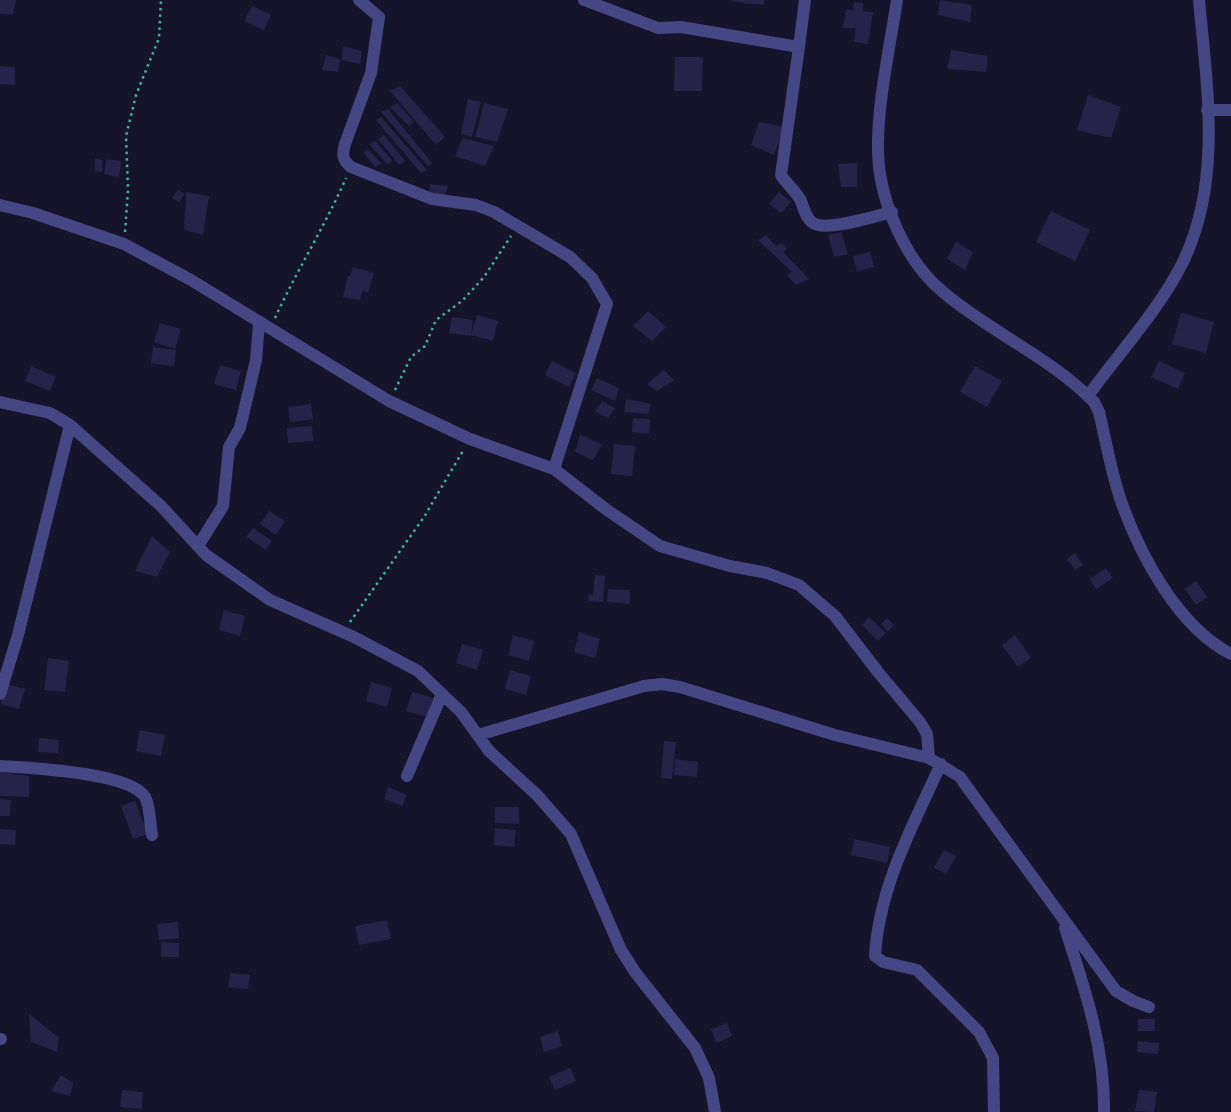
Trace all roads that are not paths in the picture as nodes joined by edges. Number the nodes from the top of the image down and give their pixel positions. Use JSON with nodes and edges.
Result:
{"nodes":[{"id":1,"x":359,"y":0,"type":"edge"},
{"id":2,"x":584,"y":0,"type":"edge"},
{"id":3,"x":805,"y":0,"type":"edge"},
{"id":4,"x":897,"y":0,"type":"edge"},
{"id":5,"x":1199,"y":0,"type":"edge"},
{"id":6,"x":799,"y":47,"type":"junction"},
{"id":7,"x":1207,"y":110,"type":"junction"},
{"id":8,"x":1231,"y":110,"type":"edge"},
{"id":9,"x":0,"y":205,"type":"edge"},
{"id":10,"x":892,"y":212,"type":"junction"},
{"id":11,"x":265,"y":326,"type":"junction"},
{"id":12,"x":1088,"y":396,"type":"junction"},
{"id":13,"x":0,"y":402,"type":"edge"},
{"id":14,"x":70,"y":425,"type":"junction"},
{"id":15,"x":554,"y":469,"type":"junction"},
{"id":16,"x":198,"y":546,"type":"junction"},
{"id":17,"x":1231,"y":654,"type":"edge"},
{"id":18,"x":0,"y":694,"type":"edge"},
{"id":19,"x":442,"y":694,"type":"junction"},
{"id":20,"x":478,"y":735,"type":"junction"},
{"id":21,"x":929,"y":758,"type":"junction"},
{"id":22,"x":941,"y":764,"type":"junction"},
{"id":23,"x":0,"y":766,"type":"edge"},
{"id":24,"x":407,"y":776,"type":"dead end"},
{"id":25,"x":152,"y":835,"type":"dead end"},
{"id":26,"x":1061,"y":914,"type":"junction"},
{"id":27,"x":1149,"y":1007,"type":"dead end"},
{"id":28,"x":715,"y":1112,"type":"edge"},
{"id":29,"x":994,"y":1112,"type":"edge"},
{"id":30,"x":1104,"y":1112,"type":"edge"}],
"edges":[{"from":1,"to":15,"type":"street"},
{"from":2,"to":6,"type":"street"},
{"from":3,"to":6,"type":"street"},
{"from":4,"to":10,"type":"street"},
{"from":5,"to":7,"type":"street"},
{"from":6,"to":10,"type":"street"},
{"from":7,"to":8,"type":"street"},
{"from":7,"to":12,"type":"street"},
{"from":9,"to":11,"type":"street"},
{"from":10,"to":12,"type":"street"},
{"from":11,"to":15,"type":"street"},
{"from":11,"to":16,"type":"street"},
{"from":12,"to":17,"type":"street"},
{"from":13,"to":14,"type":"street"},
{"from":14,"to":16,"type":"street"},
{"from":14,"to":18,"type":"street"},
{"from":15,"to":21,"type":"street"},
{"from":16,"to":19,"type":"street"},
{"from":19,"to":20,"type":"street"},
{"from":19,"to":24,"type":"street"},
{"from":20,"to":21,"type":"street"},
{"from":20,"to":28,"type":"street"},
{"from":21,"to":22,"type":"street"},
{"from":22,"to":26,"type":"street"},
{"from":22,"to":29,"type":"street"},
{"from":23,"to":25,"type":"street"},
{"from":26,"to":27,"type":"street"},
{"from":26,"to":30,"type":"street"}]}
